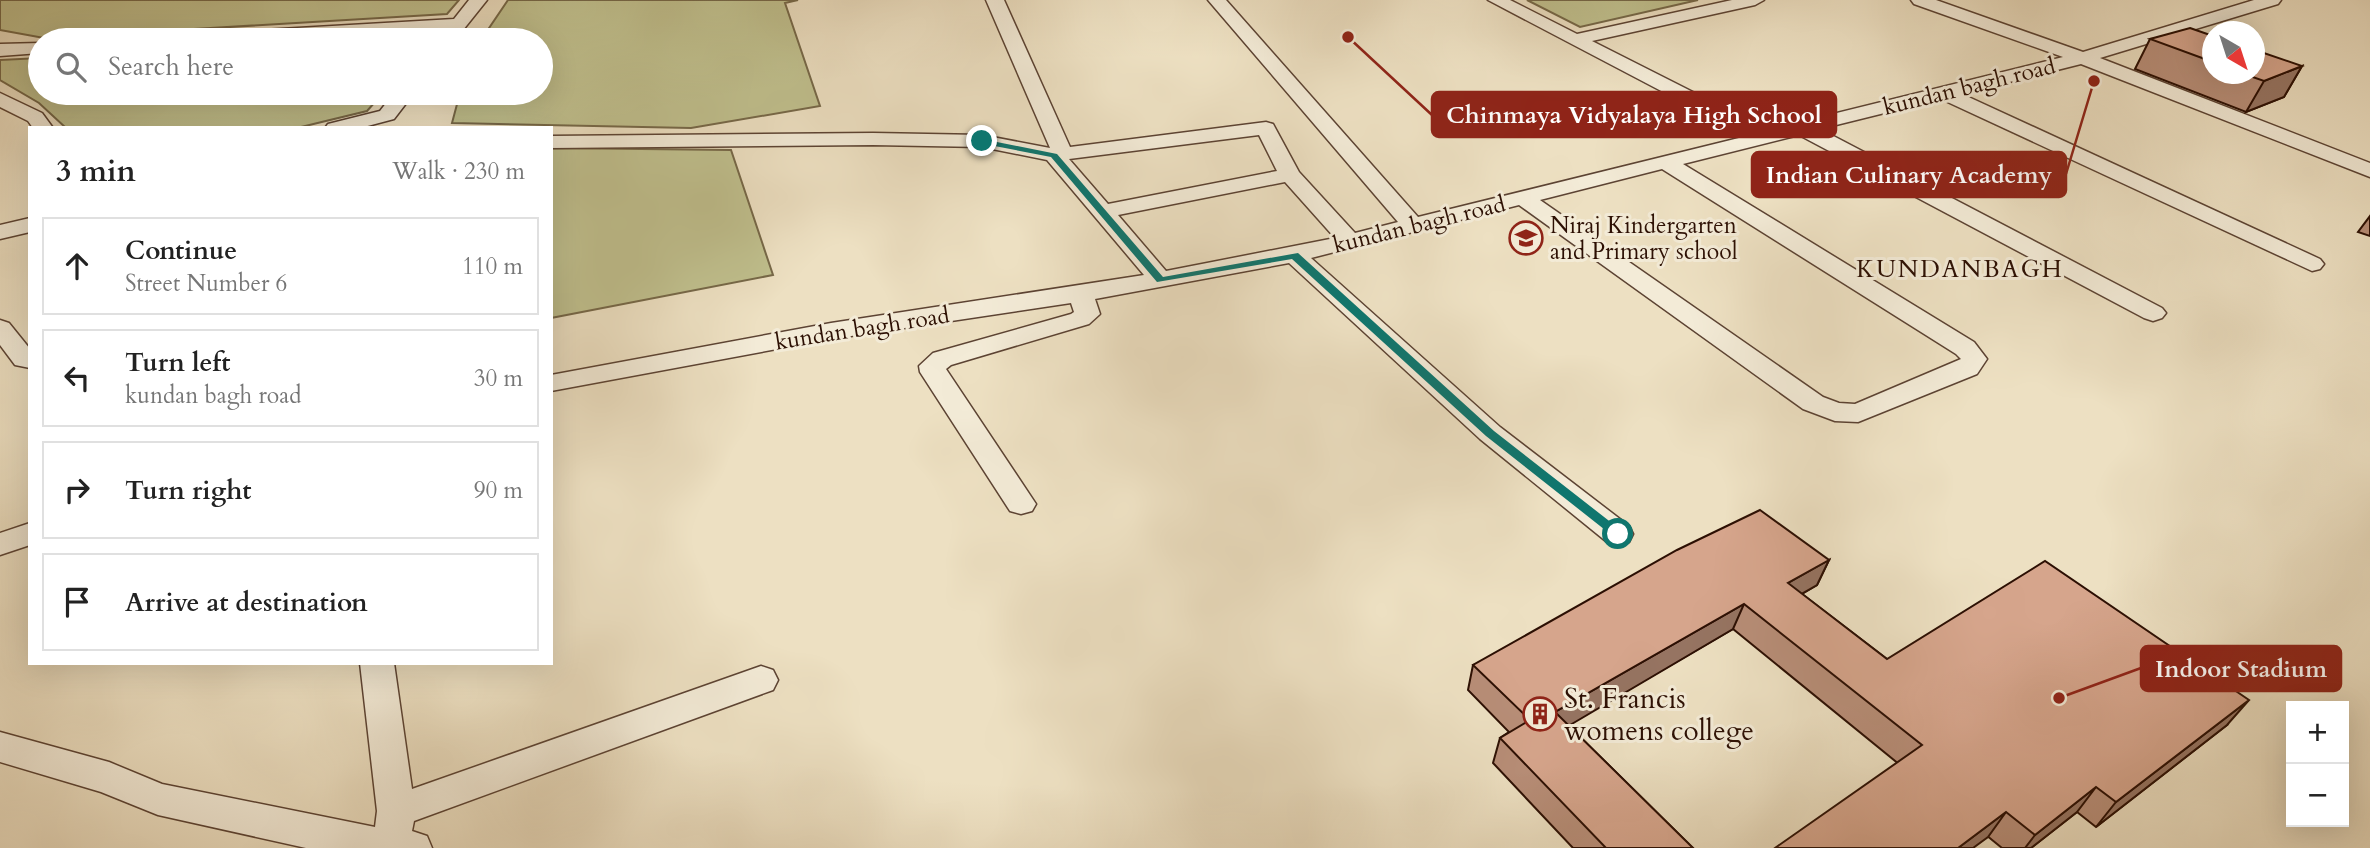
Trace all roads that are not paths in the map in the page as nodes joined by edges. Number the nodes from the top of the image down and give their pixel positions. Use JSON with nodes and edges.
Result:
{"nodes":[{"id":1,"x":478,"y":0,"type":"edge"},
{"id":2,"x":995,"y":0,"type":"edge"},
{"id":3,"x":1217,"y":0,"type":"edge"},
{"id":4,"x":1497,"y":0,"type":"edge"},
{"id":5,"x":1755,"y":0,"type":"edge"},
{"id":6,"x":1920,"y":0,"type":"edge"},
{"id":7,"x":2272,"y":0,"type":"edge"},
{"id":8,"x":1706,"y":3,"type":"edge"},
{"id":9,"x":458,"y":24,"type":"junction"},
{"id":10,"x":387,"y":28,"type":"edge"},
{"id":11,"x":455,"y":28,"type":"edge"},
{"id":12,"x":1567,"y":36,"type":"junction"},
{"id":13,"x":28,"y":49,"type":"edge"},
{"id":14,"x":0,"y":50,"type":"edge"},
{"id":15,"x":2082,"y":58,"type":"junction"},
{"id":16,"x":1942,"y":92,"type":"junction"},
{"id":17,"x":0,"y":100,"type":"edge"},
{"id":18,"x":395,"y":105,"type":"edge"},
{"id":19,"x":42,"y":126,"type":"edge"},
{"id":20,"x":343,"y":126,"type":"edge"},
{"id":21,"x":1804,"y":128,"type":"junction"},
{"id":22,"x":1767,"y":138,"type":"junction"},
{"id":23,"x":553,"y":142,"type":"edge"},
{"id":24,"x":1058,"y":155,"type":"junction"},
{"id":25,"x":1667,"y":163,"type":"junction"},
{"id":26,"x":2370,"y":171,"type":"edge"},
{"id":27,"x":1290,"y":175,"type":"junction"},
{"id":28,"x":1523,"y":198,"type":"junction"},
{"id":29,"x":1101,"y":212,"type":"junction"},
{"id":30,"x":28,"y":225,"type":"edge"},
{"id":31,"x":1413,"y":226,"type":"junction"},
{"id":32,"x":0,"y":232,"type":"edge"},
{"id":33,"x":1350,"y":242,"type":"junction"},
{"id":34,"x":1294,"y":255,"type":"junction"},
{"id":35,"x":2312,"y":264,"type":"dead end"},
{"id":36,"x":1161,"y":280,"type":"junction"},
{"id":37,"x":1081,"y":294,"type":"junction"},
{"id":38,"x":2152,"y":313,"type":"dead end"},
{"id":39,"x":0,"y":328,"type":"edge"},
{"id":40,"x":18,"y":362,"type":"edge"},
{"id":41,"x":553,"y":383,"type":"edge"},
{"id":42,"x":1021,"y":504,"type":"dead end"},
{"id":43,"x":1618,"y":534,"type":"dead end"},
{"id":44,"x":28,"y":535,"type":"edge"},
{"id":45,"x":0,"y":544,"type":"edge"},
{"id":46,"x":377,"y":665,"type":"edge"},
{"id":47,"x":761,"y":680,"type":"dead end"},
{"id":48,"x":0,"y":747,"type":"edge"},
{"id":49,"x":392,"y":836,"type":"edge"},
{"id":50,"x":413,"y":848,"type":"edge"}],
"edges":[{"from":1,"to":9,"type":"street"},
{"from":2,"to":24,"type":"street"},
{"from":3,"to":31,"type":"street"},
{"from":4,"to":12,"type":"street"},
{"from":5,"to":8,"type":"street"},
{"from":6,"to":15,"type":"street"},
{"from":7,"to":15,"type":"street","name":"kundan bagh road"},
{"from":8,"to":12,"type":"street"},
{"from":9,"to":10,"type":"street"},
{"from":9,"to":11,"type":"street"},
{"from":12,"to":22,"type":"street"},
{"from":13,"to":14,"type":"street"},
{"from":15,"to":16,"type":"street","name":"kundan bagh road"},
{"from":15,"to":26,"type":"street"},
{"from":16,"to":21,"type":"street","name":"kundan bagh road"},
{"from":16,"to":35,"type":"street"},
{"from":17,"to":19,"type":"street"},
{"from":18,"to":20,"type":"street"},
{"from":21,"to":22,"type":"street","name":"kundan bagh road"},
{"from":21,"to":38,"type":"street"},
{"from":22,"to":25,"type":"street","name":"kundan bagh road"},
{"from":23,"to":24,"type":"street"},
{"from":24,"to":27,"type":"street"},
{"from":24,"to":29,"type":"street"},
{"from":25,"to":28,"type":"street","name":"kundan bagh road"},
{"from":25,"to":28,"type":"street"},
{"from":27,"to":29,"type":"street"},
{"from":27,"to":33,"type":"street"},
{"from":28,"to":31,"type":"street","name":"kundan bagh road"},
{"from":29,"to":36,"type":"street"},
{"from":30,"to":32,"type":"street"},
{"from":31,"to":33,"type":"street","name":"kundan bagh road"},
{"from":33,"to":34,"type":"street","name":"kundan bagh road"},
{"from":34,"to":36,"type":"street","name":"kundan bagh road"},
{"from":34,"to":43,"type":"street"},
{"from":36,"to":37,"type":"street","name":"kundan bagh road"},
{"from":37,"to":41,"type":"street","name":"kundan bagh road"},
{"from":37,"to":42,"type":"street"},
{"from":39,"to":40,"type":"street"},
{"from":44,"to":45,"type":"street"},
{"from":46,"to":49,"type":"street"},
{"from":47,"to":49,"type":"street"},
{"from":48,"to":49,"type":"street"},
{"from":49,"to":50,"type":"street"}]}
